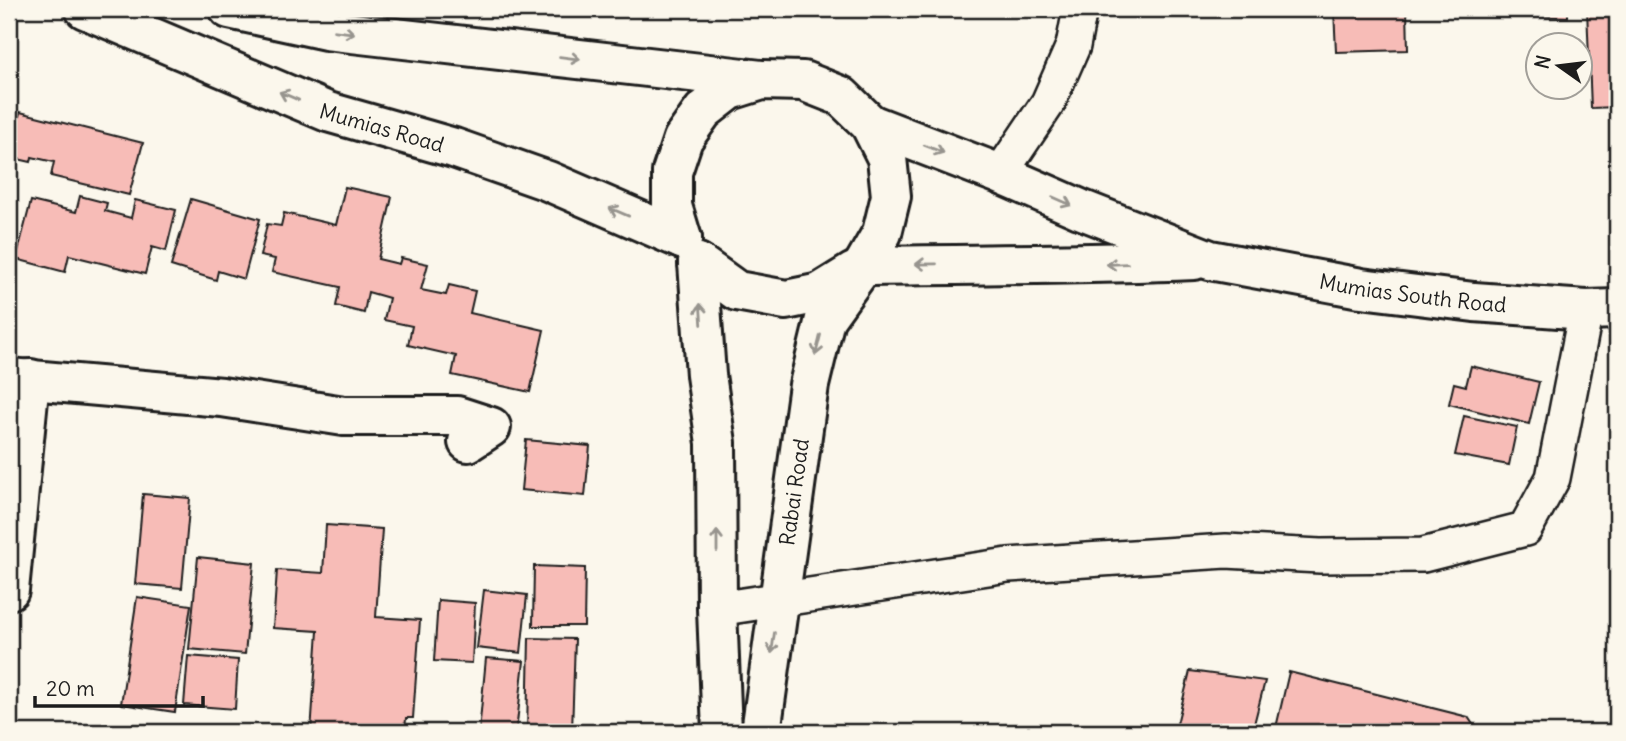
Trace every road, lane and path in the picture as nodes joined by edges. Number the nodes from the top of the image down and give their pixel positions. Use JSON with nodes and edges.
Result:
{"nodes":[{"id":1,"x":85,"y":9,"type":"edge"},
{"id":2,"x":229,"y":9,"type":"edge"},
{"id":3,"x":1080,"y":9,"type":"edge"},
{"id":4,"x":762,"y":80,"type":"junction"},
{"id":5,"x":870,"y":124,"type":"junction"},
{"id":6,"x":1000,"y":174,"type":"junction"},
{"id":7,"x":690,"y":251,"type":"junction"},
{"id":8,"x":1210,"y":260,"type":"junction"},
{"id":9,"x":863,"y":266,"type":"junction"},
{"id":10,"x":1602,"y":309,"type":"edge"},
{"id":11,"x":20,"y":379,"type":"edge"},
{"id":12,"x":468,"y":442,"type":"dead end"},
{"id":13,"x":9,"y":590,"type":"edge"},
{"id":14,"x":779,"y":600,"type":"junction"},
{"id":15,"x":717,"y":609,"type":"junction"},
{"id":16,"x":722,"y":732,"type":"edge"},
{"id":17,"x":761,"y":732,"type":"edge"}],
"edges":[{"from":7,"to":1,"type":"main road","name":"Mumias Road","one_way":true},
{"from":2,"to":4,"type":"main road","one_way":true},
{"from":3,"to":6,"type":"lane"},
{"from":4,"to":5,"type":"main road"},
{"from":4,"to":7,"type":"main road"},
{"from":5,"to":6,"type":"main road","name":"Mumias South Road","one_way":true},
{"from":5,"to":9,"type":"main road"},
{"from":6,"to":8,"type":"main road","name":"Mumias South Road","one_way":true},
{"from":7,"to":9,"type":"main road"},
{"from":15,"to":7,"type":"main road","one_way":true},
{"from":8,"to":9,"type":"main road","name":"Mumias South Road","one_way":true},
{"from":8,"to":10,"type":"main road","name":"Mumias South Road"},
{"from":9,"to":14,"type":"main road","name":"Rabai Road","one_way":true},
{"from":10,"to":14,"type":"lane"},
{"from":11,"to":12,"type":"main road"},
{"from":11,"to":13,"type":"main road"},
{"from":14,"to":15,"type":"lane"},
{"from":14,"to":17,"type":"main road","name":"Rabai Road","one_way":true},
{"from":15,"to":16,"type":"main road"}]}
